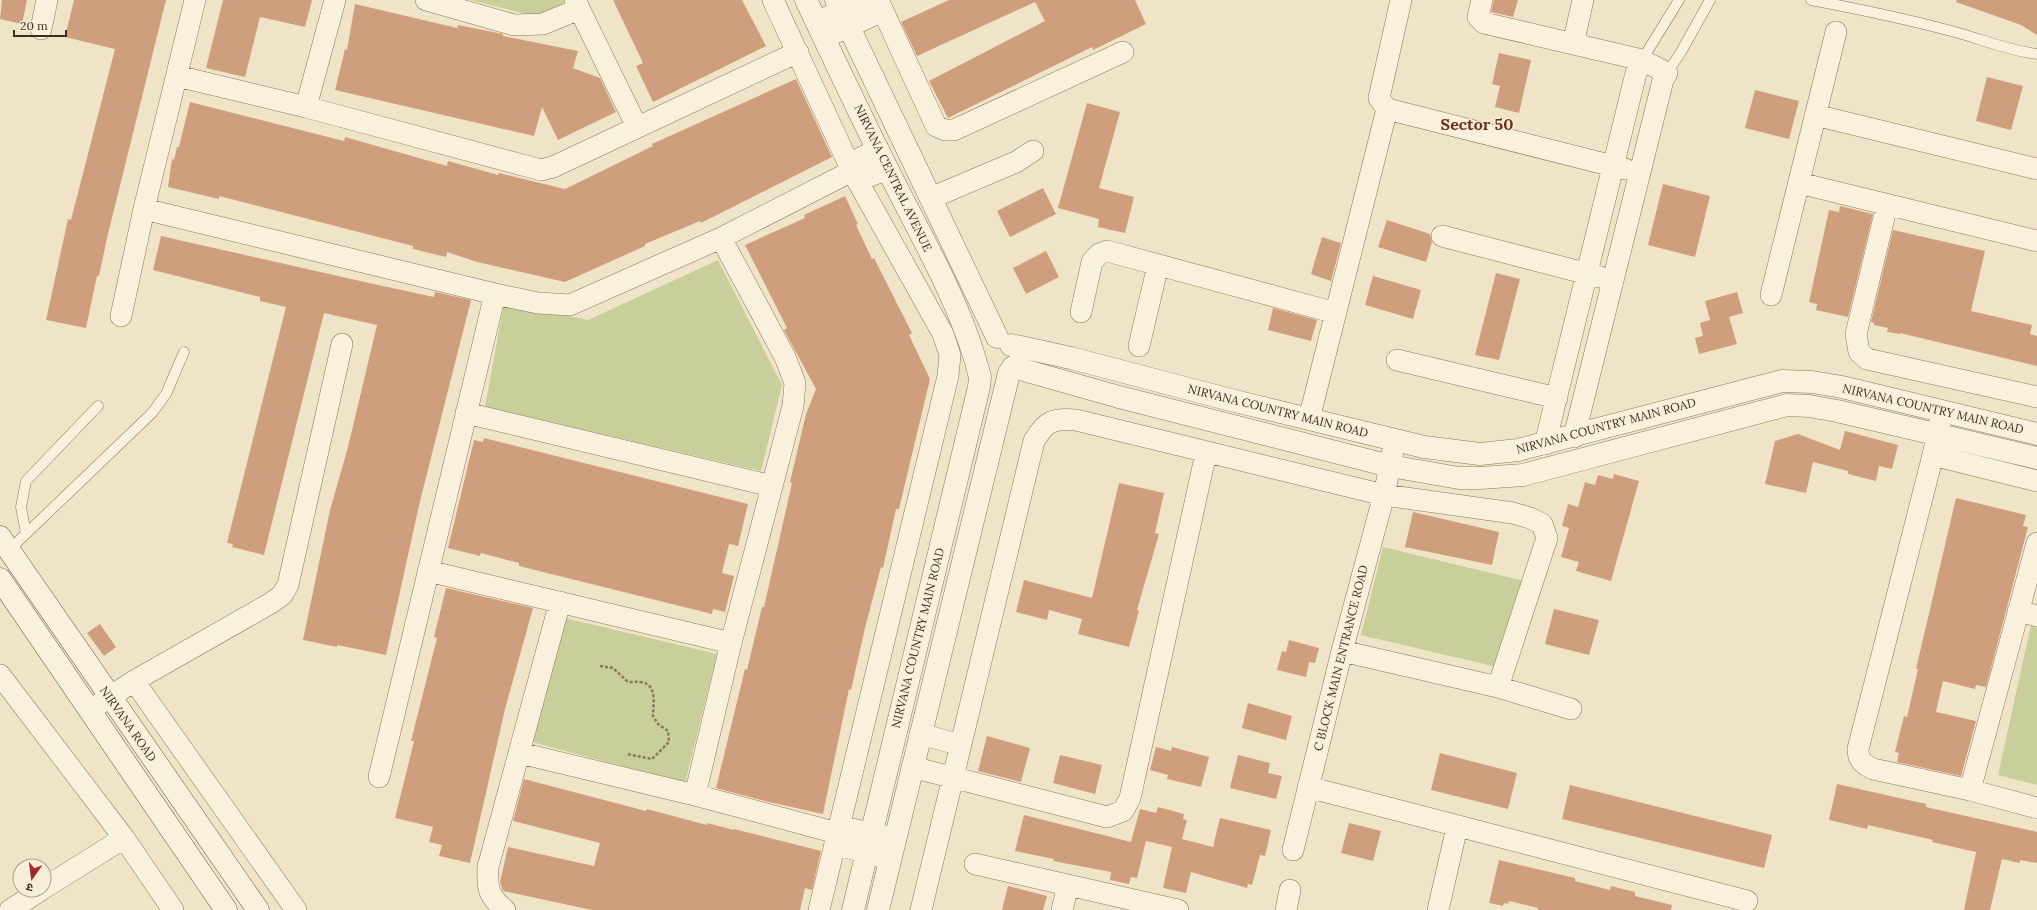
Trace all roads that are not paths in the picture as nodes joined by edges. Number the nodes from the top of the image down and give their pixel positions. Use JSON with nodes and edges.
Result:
{"nodes":[{"id":1,"x":47,"y":0,"type":"edge"},
{"id":2,"x":195,"y":0,"type":"edge"},
{"id":3,"x":335,"y":0,"type":"edge"},
{"id":4,"x":426,"y":0,"type":"edge"},
{"id":5,"x":773,"y":0,"type":"edge"},
{"id":6,"x":806,"y":0,"type":"edge"},
{"id":7,"x":875,"y":0,"type":"edge"},
{"id":8,"x":1401,"y":0,"type":"edge"},
{"id":9,"x":1482,"y":0,"type":"edge"},
{"id":10,"x":1584,"y":0,"type":"edge"},
{"id":11,"x":1679,"y":0,"type":"edge"},
{"id":12,"x":1811,"y":0,"type":"edge"},
{"id":13,"x":1710,"y":1,"type":"edge"},
{"id":14,"x":577,"y":4,"type":"edge"},
{"id":15,"x":842,"y":12,"type":"edge"},
{"id":16,"x":41,"y":29,"type":"dead end"},
{"id":17,"x":820,"y":30,"type":"junction"},
{"id":18,"x":1836,"y":32,"type":"dead end"},
{"id":19,"x":1573,"y":44,"type":"junction"},
{"id":20,"x":798,"y":52,"type":"junction"},
{"id":21,"x":1123,"y":52,"type":"dead end"},
{"id":22,"x":2037,"y":54,"type":"edge"},
{"id":23,"x":1642,"y":60,"type":"junction"},
{"id":24,"x":1667,"y":73,"type":"junction"},
{"id":25,"x":178,"y":76,"type":"junction"},
{"id":26,"x":306,"y":107,"type":"junction"},
{"id":27,"x":1387,"y":109,"type":"junction"},
{"id":28,"x":1816,"y":115,"type":"junction"},
{"id":29,"x":637,"y":127,"type":"junction"},
{"id":30,"x":878,"y":149,"type":"junction"},
{"id":31,"x":1033,"y":152,"type":"dead end"},
{"id":32,"x":1613,"y":166,"type":"junction"},
{"id":33,"x":887,"y":169,"type":"junction"},
{"id":34,"x":2037,"y":169,"type":"edge"},
{"id":35,"x":852,"y":171,"type":"junction"},
{"id":36,"x":1640,"y":172,"type":"junction"},
{"id":37,"x":1799,"y":183,"type":"junction"},
{"id":38,"x":931,"y":198,"type":"junction"},
{"id":39,"x":1887,"y":204,"type":"junction"},
{"id":40,"x":144,"y":209,"type":"junction"},
{"id":41,"x":1442,"y":236,"type":"dead end"},
{"id":42,"x":721,"y":238,"type":"junction"},
{"id":43,"x":2037,"y":241,"type":"edge"},
{"id":44,"x":1158,"y":265,"type":"junction"},
{"id":45,"x":1587,"y":274,"type":"junction"},
{"id":46,"x":1612,"y":280,"type":"junction"},
{"id":47,"x":495,"y":294,"type":"junction"},
{"id":48,"x":1771,"y":295,"type":"dead end"},
{"id":49,"x":1081,"y":312,"type":"dead end"},
{"id":50,"x":1336,"y":313,"type":"junction"},
{"id":51,"x":121,"y":316,"type":"dead end"},
{"id":52,"x":1004,"y":341,"type":"junction"},
{"id":53,"x":342,"y":344,"type":"dead end"},
{"id":54,"x":1139,"y":346,"type":"dead end"},
{"id":55,"x":184,"y":352,"type":"dead end"},
{"id":56,"x":1397,"y":360,"type":"dead end"},
{"id":57,"x":976,"y":362,"type":"junction"},
{"id":58,"x":1011,"y":370,"type":"junction"},
{"id":59,"x":2037,"y":397,"type":"edge"},
{"id":60,"x":1557,"y":398,"type":"junction"},
{"id":61,"x":98,"y":406,"type":"dead end"},
{"id":62,"x":1942,"y":412,"type":"junction"},
{"id":63,"x":466,"y":413,"type":"junction"},
{"id":64,"x":1309,"y":419,"type":"junction"},
{"id":65,"x":1937,"y":434,"type":"junction"},
{"id":66,"x":2037,"y":434,"type":"edge"},
{"id":67,"x":1574,"y":437,"type":"junction"},
{"id":68,"x":1395,"y":441,"type":"junction"},
{"id":69,"x":1545,"y":444,"type":"junction"},
{"id":70,"x":1206,"y":453,"type":"junction"},
{"id":71,"x":1933,"y":455,"type":"junction"},
{"id":72,"x":2037,"y":458,"type":"edge"},
{"id":73,"x":1380,"y":463,"type":"junction"},
{"id":74,"x":2037,"y":481,"type":"edge"},
{"id":75,"x":772,"y":486,"type":"junction"},
{"id":76,"x":1364,"y":489,"type":"junction"},
{"id":77,"x":1384,"y":495,"type":"junction"},
{"id":78,"x":26,"y":534,"type":"junction"},
{"id":79,"x":5,"y":543,"type":"edge"},
{"id":80,"x":2037,"y":543,"type":"edge"},
{"id":81,"x":428,"y":571,"type":"junction"},
{"id":82,"x":0,"y":578,"type":"edge"},
{"id":83,"x":560,"y":602,"type":"junction"},
{"id":84,"x":2028,"y":613,"type":"edge"},
{"id":85,"x":731,"y":643,"type":"junction"},
{"id":86,"x":1342,"y":651,"type":"junction"},
{"id":87,"x":0,"y":674,"type":"edge"},
{"id":88,"x":134,"y":681,"type":"junction"},
{"id":89,"x":1498,"y":687,"type":"junction"},
{"id":90,"x":109,"y":696,"type":"junction"},
{"id":91,"x":1571,"y":709,"type":"dead end"},
{"id":92,"x":90,"y":710,"type":"junction"},
{"id":93,"x":920,"y":734,"type":"junction"},
{"id":94,"x":961,"y":745,"type":"junction"},
{"id":95,"x":520,"y":752,"type":"junction"},
{"id":96,"x":912,"y":767,"type":"junction"},
{"id":97,"x":379,"y":777,"type":"dead end"},
{"id":98,"x":954,"y":777,"type":"junction"},
{"id":99,"x":1308,"y":787,"type":"junction"},
{"id":100,"x":1970,"y":790,"type":"junction"},
{"id":101,"x":695,"y":795,"type":"junction"},
{"id":102,"x":2037,"y":808,"type":"edge"},
{"id":103,"x":1457,"y":827,"type":"junction"},
{"id":104,"x":837,"y":833,"type":"junction"},
{"id":105,"x":124,"y":838,"type":"junction"},
{"id":106,"x":869,"y":844,"type":"junction"},
{"id":107,"x":893,"y":849,"type":"junction"},
{"id":108,"x":1293,"y":850,"type":"dead end"},
{"id":109,"x":975,"y":864,"type":"dead end"},
{"id":110,"x":52,"y":883,"type":"edge"},
{"id":111,"x":1068,"y":885,"type":"junction"},
{"id":112,"x":29,"y":898,"type":"edge"},
{"id":113,"x":1747,"y":901,"type":"dead end"},
{"id":114,"x":10,"y":910,"type":"edge"},
{"id":115,"x":173,"y":910,"type":"edge"},
{"id":116,"x":226,"y":910,"type":"edge"},
{"id":117,"x":258,"y":910,"type":"edge"},
{"id":118,"x":296,"y":910,"type":"edge"},
{"id":119,"x":505,"y":910,"type":"edge"},
{"id":120,"x":819,"y":910,"type":"edge"},
{"id":121,"x":853,"y":910,"type":"edge"},
{"id":122,"x":878,"y":910,"type":"edge"},
{"id":123,"x":921,"y":910,"type":"edge"},
{"id":124,"x":1062,"y":910,"type":"edge"},
{"id":125,"x":1178,"y":910,"type":"edge"},
{"id":126,"x":1438,"y":910,"type":"edge"}],
"edges":[{"from":1,"to":16,"type":"street"},
{"from":2,"to":25,"type":"street"},
{"from":3,"to":26,"type":"street"},
{"from":4,"to":14,"type":"street"},
{"from":5,"to":20,"type":"street"},
{"from":6,"to":17,"type":"street","name":"NIRVANA CENTRAL AVENUE"},
{"from":7,"to":15,"type":"street"},
{"from":7,"to":21,"type":"street"},
{"from":8,"to":27,"type":"street"},
{"from":9,"to":19,"type":"street"},
{"from":10,"to":19,"type":"street"},
{"from":11,"to":23,"type":"lane"},
{"from":12,"to":22,"type":"lane"},
{"from":13,"to":24,"type":"lane"},
{"from":14,"to":29,"type":"street"},
{"from":15,"to":17,"type":"street"},
{"from":15,"to":38,"type":"street","name":"NIRVANA CENTRAL AVENUE"},
{"from":17,"to":30,"type":"street","name":"NIRVANA CENTRAL AVENUE"},
{"from":18,"to":28,"type":"street"},
{"from":19,"to":23,"type":"street"},
{"from":20,"to":29,"type":"street"},
{"from":20,"to":35,"type":"street"},
{"from":23,"to":24,"type":"street"},
{"from":23,"to":32,"type":"street"},
{"from":24,"to":36,"type":"street"},
{"from":25,"to":26,"type":"street"},
{"from":25,"to":40,"type":"street"},
{"from":26,"to":29,"type":"street"},
{"from":27,"to":32,"type":"street"},
{"from":27,"to":50,"type":"street"},
{"from":28,"to":34,"type":"street"},
{"from":28,"to":37,"type":"street"},
{"from":30,"to":33,"type":"street","name":"NIRVANA CENTRAL AVENUE"},
{"from":30,"to":35,"type":"street"},
{"from":31,"to":38,"type":"street"},
{"from":32,"to":36,"type":"street"},
{"from":32,"to":45,"type":"street"},
{"from":33,"to":35,"type":"street"},
{"from":33,"to":57,"type":"street","name":"NIRVANA CENTRAL AVENUE"},
{"from":35,"to":42,"type":"street"},
{"from":35,"to":104,"type":"street"},
{"from":36,"to":46,"type":"street"},
{"from":37,"to":39,"type":"street"},
{"from":37,"to":48,"type":"street"},
{"from":38,"to":52,"type":"street","name":"NIRVANA CENTRAL AVENUE"},
{"from":39,"to":43,"type":"street"},
{"from":39,"to":59,"type":"street"},
{"from":40,"to":47,"type":"street"},
{"from":40,"to":51,"type":"street"},
{"from":41,"to":45,"type":"street"},
{"from":42,"to":47,"type":"street"},
{"from":42,"to":75,"type":"street"},
{"from":44,"to":49,"type":"street"},
{"from":44,"to":50,"type":"street"},
{"from":44,"to":54,"type":"street"},
{"from":45,"to":46,"type":"street"},
{"from":45,"to":60,"type":"street"},
{"from":46,"to":67,"type":"street"},
{"from":47,"to":63,"type":"street"},
{"from":50,"to":64,"type":"street"},
{"from":52,"to":57,"type":"street"},
{"from":52,"to":58,"type":"street"},
{"from":52,"to":64,"type":"street","name":"NIRVANA COUNTRY MAIN ROAD"},
{"from":53,"to":88,"type":"street"},
{"from":55,"to":78,"type":"lane"},
{"from":56,"to":60,"type":"street"},
{"from":57,"to":58,"type":"street"},
{"from":57,"to":106,"type":"street","name":"NIRVANA COUNTRY MAIN ROAD"},
{"from":58,"to":73,"type":"street","name":"NIRVANA COUNTRY MAIN ROAD"},
{"from":58,"to":93,"type":"street","name":"NIRVANA COUNTRY MAIN ROAD"},
{"from":60,"to":69,"type":"street"},
{"from":61,"to":78,"type":"lane"},
{"from":62,"to":65,"type":"street"},
{"from":62,"to":66,"type":"street","name":"NIRVANA COUNTRY MAIN ROAD"},
{"from":62,"to":67,"type":"street","name":"NIRVANA COUNTRY MAIN ROAD"},
{"from":63,"to":75,"type":"street"},
{"from":63,"to":81,"type":"street"},
{"from":64,"to":68,"type":"street","name":"NIRVANA COUNTRY MAIN ROAD"},
{"from":65,"to":71,"type":"street"},
{"from":65,"to":72,"type":"street","name":"NIRVANA COUNTRY MAIN ROAD"},
{"from":65,"to":73,"type":"street","name":"NIRVANA COUNTRY MAIN ROAD"},
{"from":67,"to":69,"type":"street","name":"NIRVANA COUNTRY MAIN ROAD"},
{"from":68,"to":69,"type":"street","name":"NIRVANA COUNTRY MAIN ROAD"},
{"from":68,"to":73,"type":"street"},
{"from":70,"to":76,"type":"street"},
{"from":70,"to":94,"type":"street"},
{"from":70,"to":98,"type":"street"},
{"from":71,"to":74,"type":"street"},
{"from":71,"to":100,"type":"street"},
{"from":73,"to":76,"type":"street"},
{"from":73,"to":77,"type":"street","name":"C BLOCK MAIN ENTRANCE ROAD"},
{"from":75,"to":85,"type":"street"},
{"from":76,"to":77,"type":"street"},
{"from":77,"to":86,"type":"street","name":"C BLOCK MAIN ENTRANCE ROAD"},
{"from":77,"to":89,"type":"street"},
{"from":78,"to":79,"type":"lane"},
{"from":79,"to":90,"type":"street","name":"NIRVANA ROAD"},
{"from":80,"to":84,"type":"street"},
{"from":81,"to":83,"type":"street"},
{"from":81,"to":97,"type":"street"},
{"from":82,"to":92,"type":"street","name":"NIRVANA ROAD"},
{"from":83,"to":85,"type":"street"},
{"from":83,"to":95,"type":"street"},
{"from":84,"to":100,"type":"street"},
{"from":85,"to":101,"type":"street"},
{"from":86,"to":89,"type":"street"},
{"from":86,"to":99,"type":"street","name":"C BLOCK MAIN ENTRANCE ROAD"},
{"from":87,"to":105,"type":"street"},
{"from":88,"to":90,"type":"street"},
{"from":88,"to":118,"type":"street"},
{"from":89,"to":91,"type":"street"},
{"from":90,"to":92,"type":"street"},
{"from":90,"to":117,"type":"street","name":"NIRVANA ROAD"},
{"from":92,"to":116,"type":"street","name":"NIRVANA ROAD"},
{"from":93,"to":94,"type":"street"},
{"from":93,"to":96,"type":"street","name":"NIRVANA COUNTRY MAIN ROAD"},
{"from":94,"to":98,"type":"street"},
{"from":95,"to":101,"type":"street"},
{"from":95,"to":119,"type":"street"},
{"from":96,"to":98,"type":"street"},
{"from":96,"to":107,"type":"street","name":"NIRVANA COUNTRY MAIN ROAD"},
{"from":98,"to":123,"type":"street"},
{"from":99,"to":103,"type":"street"},
{"from":99,"to":108,"type":"street","name":"C BLOCK MAIN ENTRANCE ROAD"},
{"from":100,"to":102,"type":"street"},
{"from":101,"to":104,"type":"street"},
{"from":103,"to":113,"type":"street"},
{"from":103,"to":126,"type":"street"},
{"from":104,"to":106,"type":"street"},
{"from":104,"to":120,"type":"street"},
{"from":105,"to":110,"type":"street"},
{"from":105,"to":115,"type":"street"},
{"from":106,"to":107,"type":"street"},
{"from":106,"to":121,"type":"street","name":"NIRVANA COUNTRY MAIN ROAD"},
{"from":107,"to":122,"type":"street","name":"NIRVANA COUNTRY MAIN ROAD"},
{"from":109,"to":111,"type":"street"},
{"from":111,"to":124,"type":"street"},
{"from":111,"to":125,"type":"street"},
{"from":112,"to":114,"type":"street"}]}
